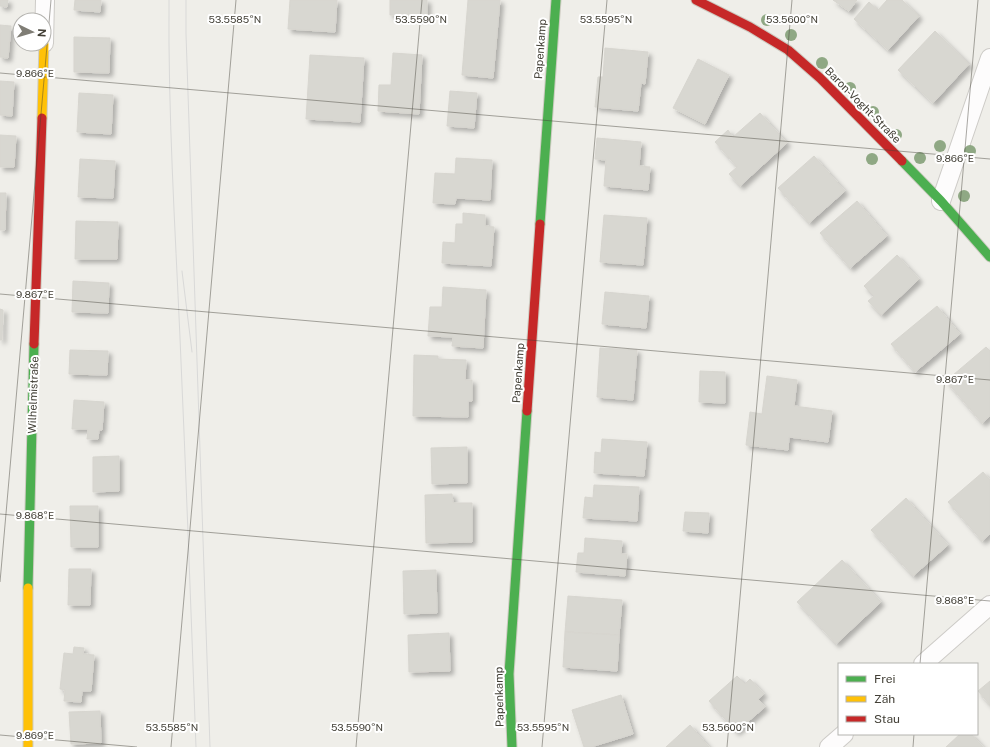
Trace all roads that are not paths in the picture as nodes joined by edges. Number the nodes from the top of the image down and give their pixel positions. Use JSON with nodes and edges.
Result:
{"nodes":[{"id":1,"x":45,"y":0,"type":"edge"},
{"id":2,"x":556,"y":0,"type":"edge"},
{"id":3,"x":696,"y":0,"type":"edge"},
{"id":4,"x":45,"y":12,"type":"edge"},
{"id":5,"x":44,"y":52,"type":"edge"},
{"id":6,"x":990,"y":58,"type":"edge"},
{"id":7,"x":941,"y":201,"type":"junction"},
{"id":8,"x":990,"y":257,"type":"edge"},
{"id":9,"x":990,"y":605,"type":"edge"},
{"id":10,"x":924,"y":663,"type":"edge"},
{"id":11,"x":843,"y":735,"type":"edge"},
{"id":12,"x":28,"y":747,"type":"edge"},
{"id":13,"x":512,"y":747,"type":"edge"},
{"id":14,"x":829,"y":747,"type":"edge"}],
"edges":[{"from":1,"to":4,"type":"street","name":"Wilhelmistraße"},
{"from":2,"to":13,"type":"street","name":"Papenkamp"},
{"from":3,"to":7,"type":"street","name":"Baron-Voght-Straße"},
{"from":5,"to":12,"type":"street","name":"Wilhelmistraße"},
{"from":6,"to":7,"type":"street"},
{"from":7,"to":8,"type":"street","name":"Baron-Voght-Straße"},
{"from":9,"to":10,"type":"street"},
{"from":11,"to":14,"type":"street"}]}
